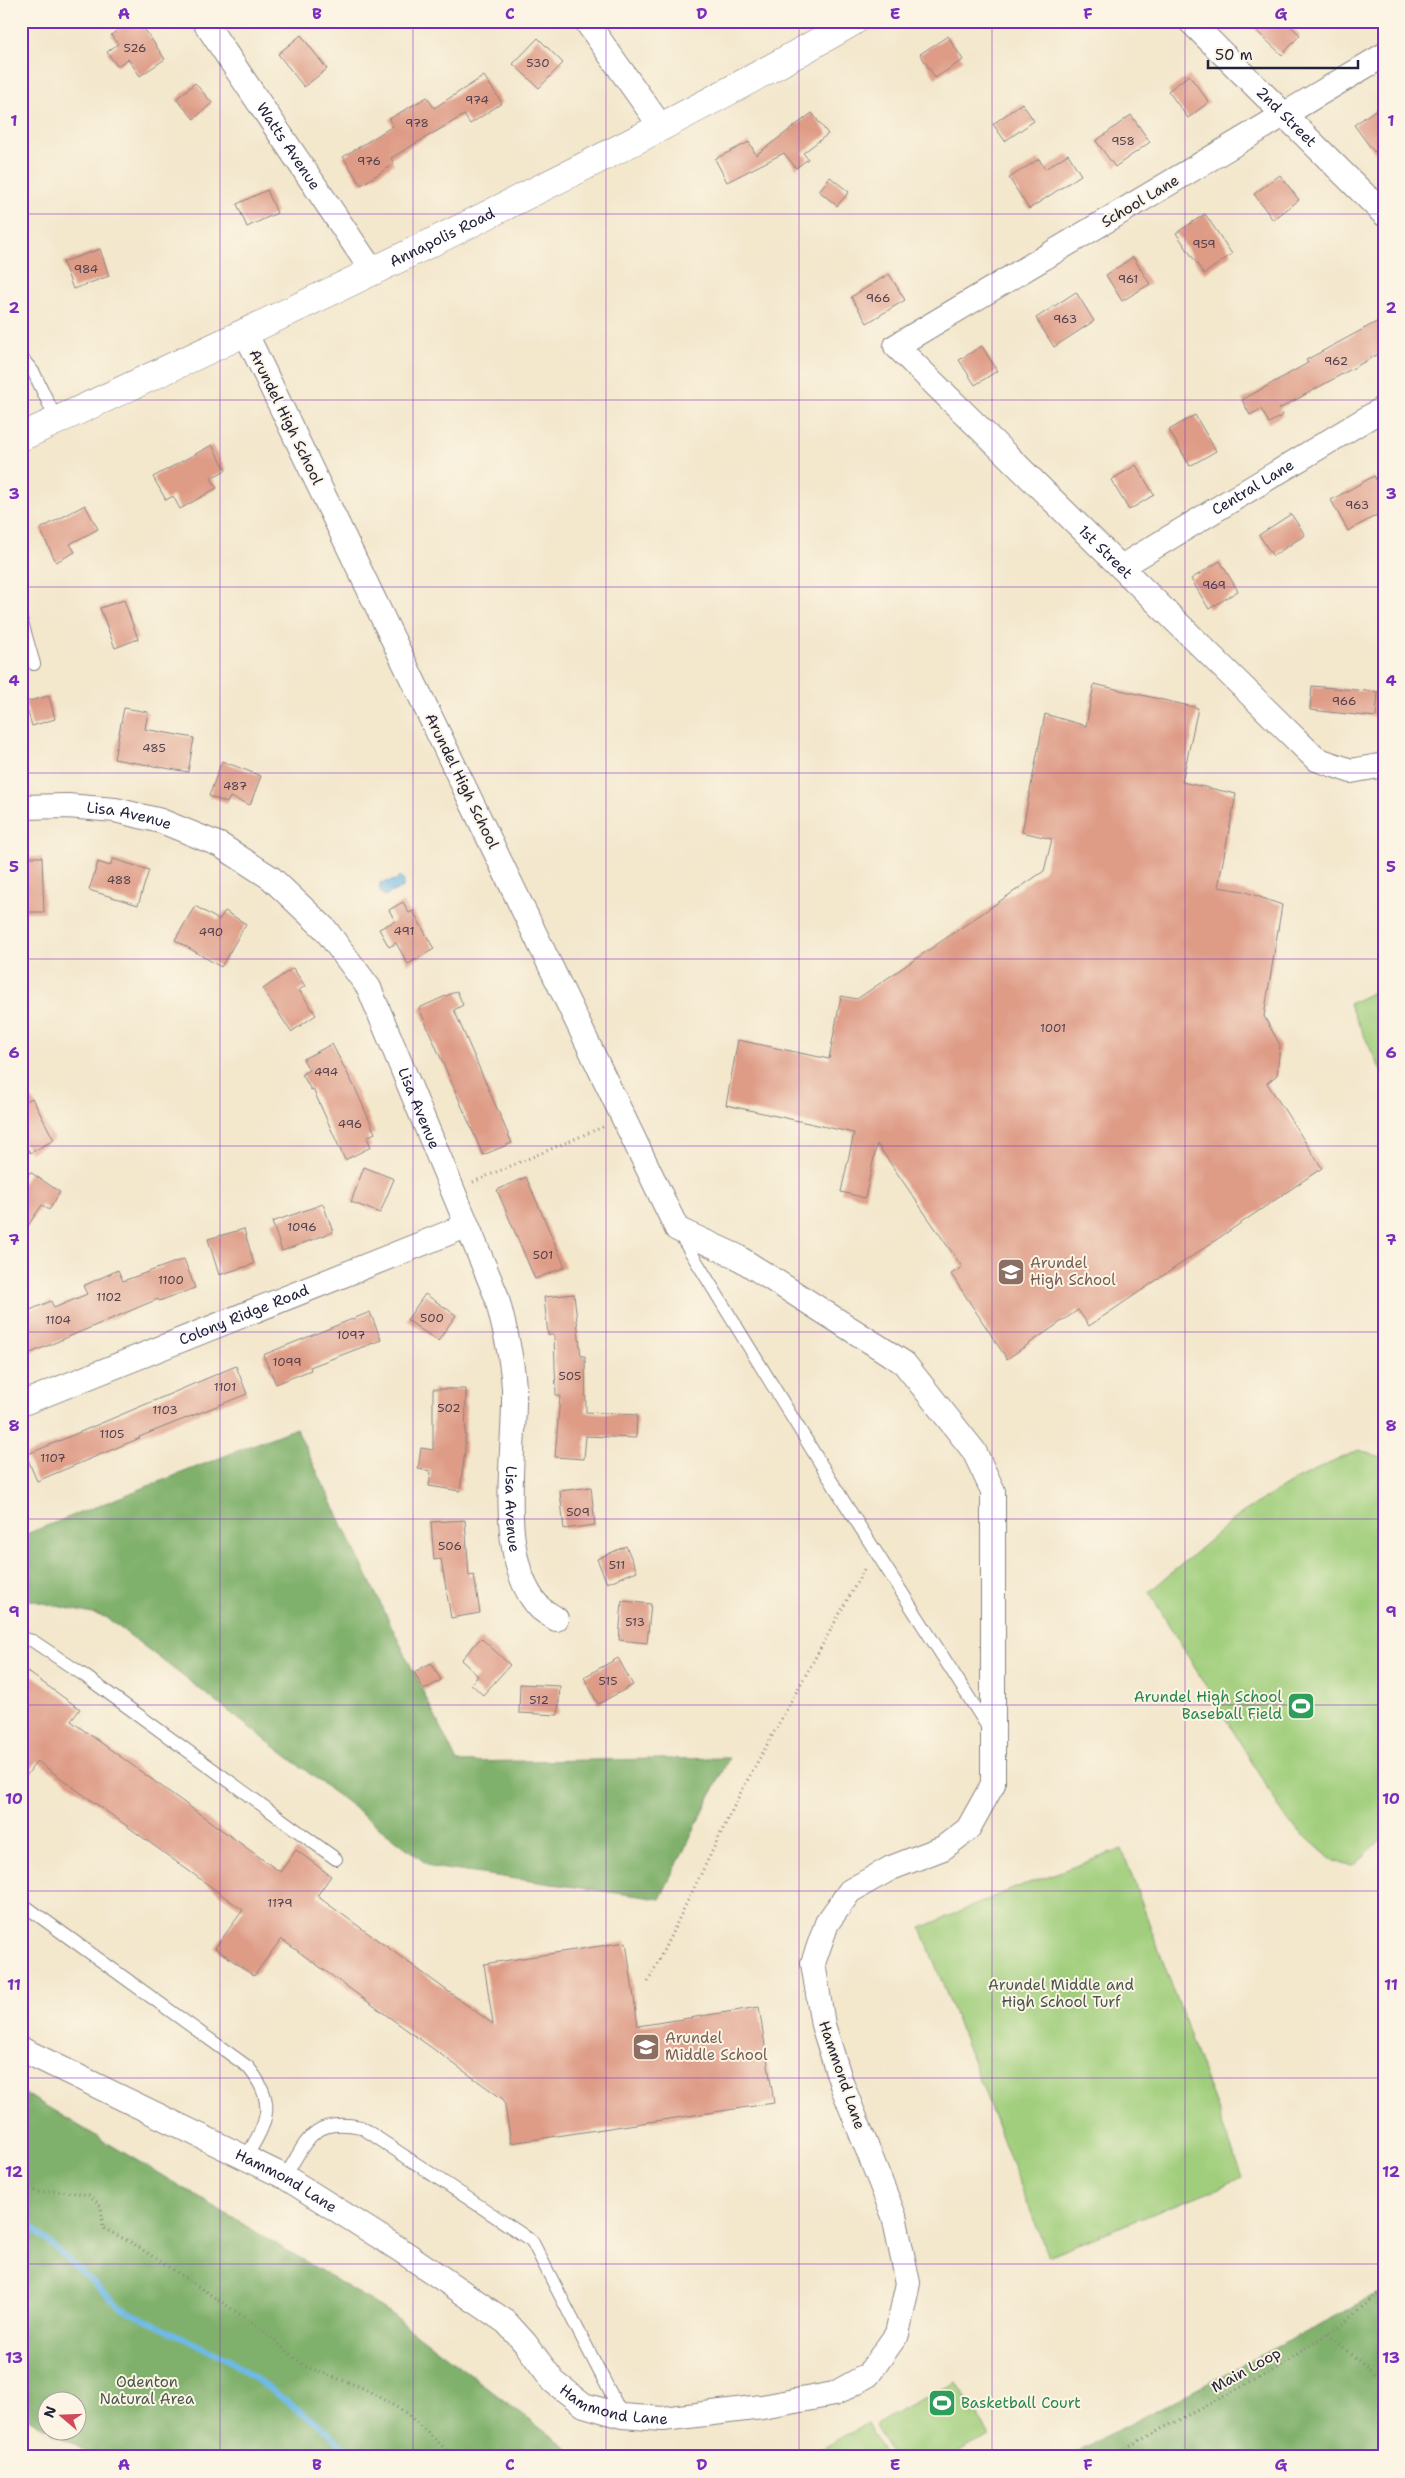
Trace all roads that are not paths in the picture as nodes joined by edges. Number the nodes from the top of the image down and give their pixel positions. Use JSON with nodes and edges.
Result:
{"nodes":[{"id":1,"x":204,"y":21,"type":"edge"},
{"id":2,"x":586,"y":21,"type":"edge"},
{"id":3,"x":1190,"y":21,"type":"edge"},
{"id":4,"x":837,"y":25,"type":"edge"},
{"id":5,"x":1384,"y":54,"type":"edge"},
{"id":6,"x":1283,"y":116,"type":"junction"},
{"id":7,"x":662,"y":128,"type":"junction"},
{"id":8,"x":1384,"y":214,"type":"edge"},
{"id":9,"x":374,"y":272,"type":"junction"},
{"id":10,"x":246,"y":334,"type":"junction"},
{"id":11,"x":896,"y":346,"type":"joint"},
{"id":12,"x":21,"y":356,"type":"edge"},
{"id":13,"x":1384,"y":408,"type":"edge"},
{"id":14,"x":57,"y":420,"type":"junction"},
{"id":15,"x":21,"y":437,"type":"edge"},
{"id":16,"x":1121,"y":567,"type":"junction"},
{"id":17,"x":21,"y":619,"type":"edge"},
{"id":18,"x":34,"y":664,"type":"dead end"},
{"id":19,"x":1384,"y":765,"type":"edge"},
{"id":20,"x":21,"y":807,"type":"edge"},
{"id":21,"x":466,"y":1226,"type":"junction"},
{"id":22,"x":677,"y":1229,"type":"junction"},
{"id":23,"x":21,"y":1404,"type":"edge"},
{"id":24,"x":556,"y":1618,"type":"dead end"},
{"id":25,"x":21,"y":1638,"type":"edge"},
{"id":26,"x":993,"y":1736,"type":"junction"},
{"id":27,"x":336,"y":1859,"type":"dead end"},
{"id":28,"x":21,"y":1903,"type":"edge"},
{"id":29,"x":21,"y":2049,"type":"edge"},
{"id":30,"x":246,"y":2157,"type":"junction"},
{"id":31,"x":285,"y":2177,"type":"junction"},
{"id":32,"x":622,"y":2416,"type":"junction"}],
"edges":[{"from":1,"to":9,"type":"street","name":"Watts Avenue"},
{"from":2,"to":7,"type":"street"},
{"from":3,"to":6,"type":"street","name":"2nd Street"},
{"from":4,"to":7,"type":"main road","name":"Annapolis Road"},
{"from":5,"to":6,"type":"street","name":"School Lane"},
{"from":6,"to":8,"type":"street","name":"2nd Street"},
{"from":6,"to":11,"type":"street","name":"School Lane"},
{"from":7,"to":9,"type":"main road","name":"Annapolis Road"},
{"from":9,"to":10,"type":"main road","name":"Annapolis Road"},
{"from":10,"to":14,"type":"main road","name":"Annapolis Road"},
{"from":10,"to":22,"type":"street","name":"Arundel High School"},
{"from":11,"to":16,"type":"street","name":"1st Street"},
{"from":12,"to":14,"type":"lane"},
{"from":13,"to":16,"type":"street","name":"Central Lane"},
{"from":14,"to":15,"type":"main road","name":"Annapolis Road"},
{"from":16,"to":19,"type":"street","name":"1st Street"},
{"from":17,"to":18,"type":"lane"},
{"from":20,"to":21,"type":"street","name":"Lisa Avenue"},
{"from":21,"to":23,"type":"street","name":"Colony Ridge Road"},
{"from":21,"to":24,"type":"street","name":"Lisa Avenue"},
{"from":22,"to":26,"type":"lane","name":"Arundel High School"},
{"from":22,"to":26,"type":"street"},
{"from":25,"to":27,"type":"lane"},
{"from":26,"to":32,"type":"street","name":"Hammond Lane"},
{"from":28,"to":30,"type":"lane"},
{"from":29,"to":30,"type":"street","name":"Hammond Lane"},
{"from":30,"to":31,"type":"street","name":"Hammond Lane"},
{"from":31,"to":32,"type":"street","name":"Hammond Lane"},
{"from":31,"to":32,"type":"lane"}]}
